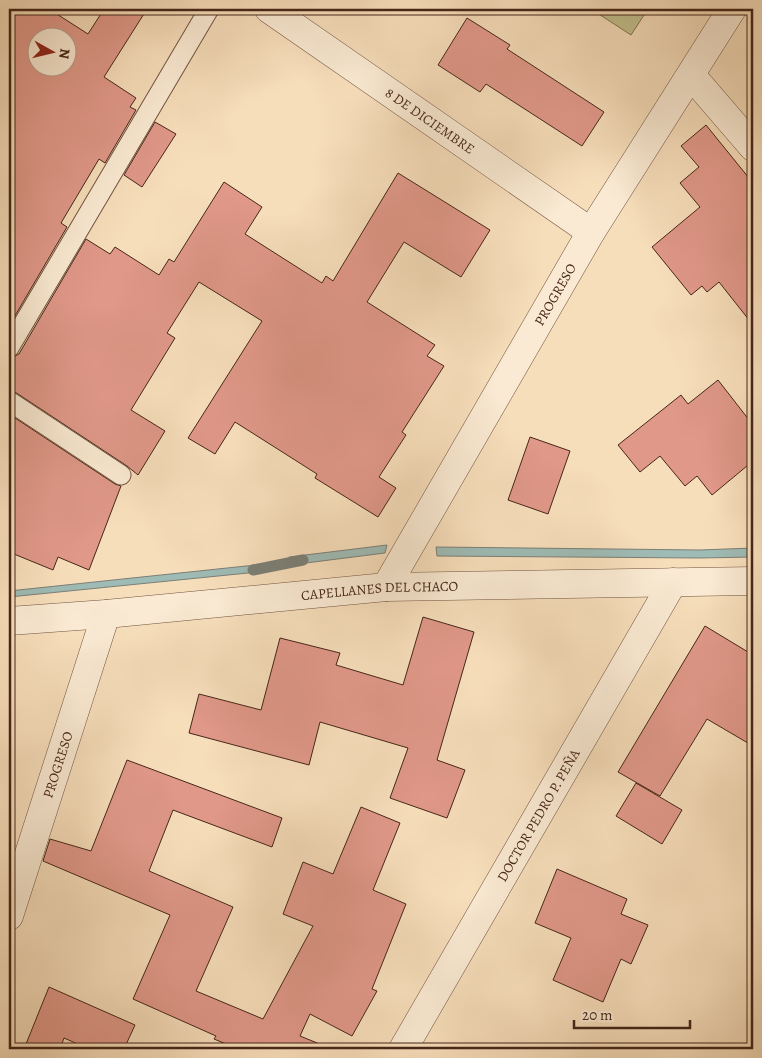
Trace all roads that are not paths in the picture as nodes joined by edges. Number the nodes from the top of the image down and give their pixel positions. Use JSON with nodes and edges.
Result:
{"nodes":[{"id":1,"x":209,"y":9,"type":"edge"},
{"id":2,"x":269,"y":9,"type":"edge"},
{"id":3,"x":732,"y":9,"type":"edge"},
{"id":4,"x":691,"y":75,"type":"junction"},
{"id":5,"x":753,"y":147,"type":"edge"},
{"id":6,"x":591,"y":232,"type":"junction"},
{"id":7,"x":9,"y":348,"type":"edge"},
{"id":8,"x":9,"y":401,"type":"edge"},
{"id":9,"x":121,"y":475,"type":"dead end"},
{"id":10,"x":753,"y":581,"type":"edge"},
{"id":11,"x":673,"y":582,"type":"junction"},
{"id":12,"x":386,"y":587,"type":"junction"},
{"id":13,"x":106,"y":614,"type":"junction"},
{"id":14,"x":9,"y":621,"type":"edge"},
{"id":15,"x":9,"y":916,"type":"edge"},
{"id":16,"x":403,"y":1049,"type":"edge"}],
"edges":[{"from":1,"to":7,"type":"lane"},
{"from":2,"to":6,"type":"street","name":"8 DE DICIEMBRE"},
{"from":3,"to":4,"type":"street","name":"PROGRESO"},
{"from":4,"to":5,"type":"street"},
{"from":4,"to":6,"type":"street","name":"PROGRESO"},
{"from":6,"to":12,"type":"street","name":"PROGRESO"},
{"from":8,"to":9,"type":"lane"},
{"from":10,"to":11,"type":"street","name":"CAPELLANES DEL CHACO"},
{"from":11,"to":12,"type":"street","name":"CAPELLANES DEL CHACO"},
{"from":11,"to":16,"type":"street","name":"DOCTOR PEDRO P. PEÑA"},
{"from":12,"to":13,"type":"street","name":"CAPELLANES DEL CHACO"},
{"from":13,"to":14,"type":"street","name":"CAPELLANES DEL CHACO"},
{"from":13,"to":15,"type":"street","name":"PROGRESO"}]}
